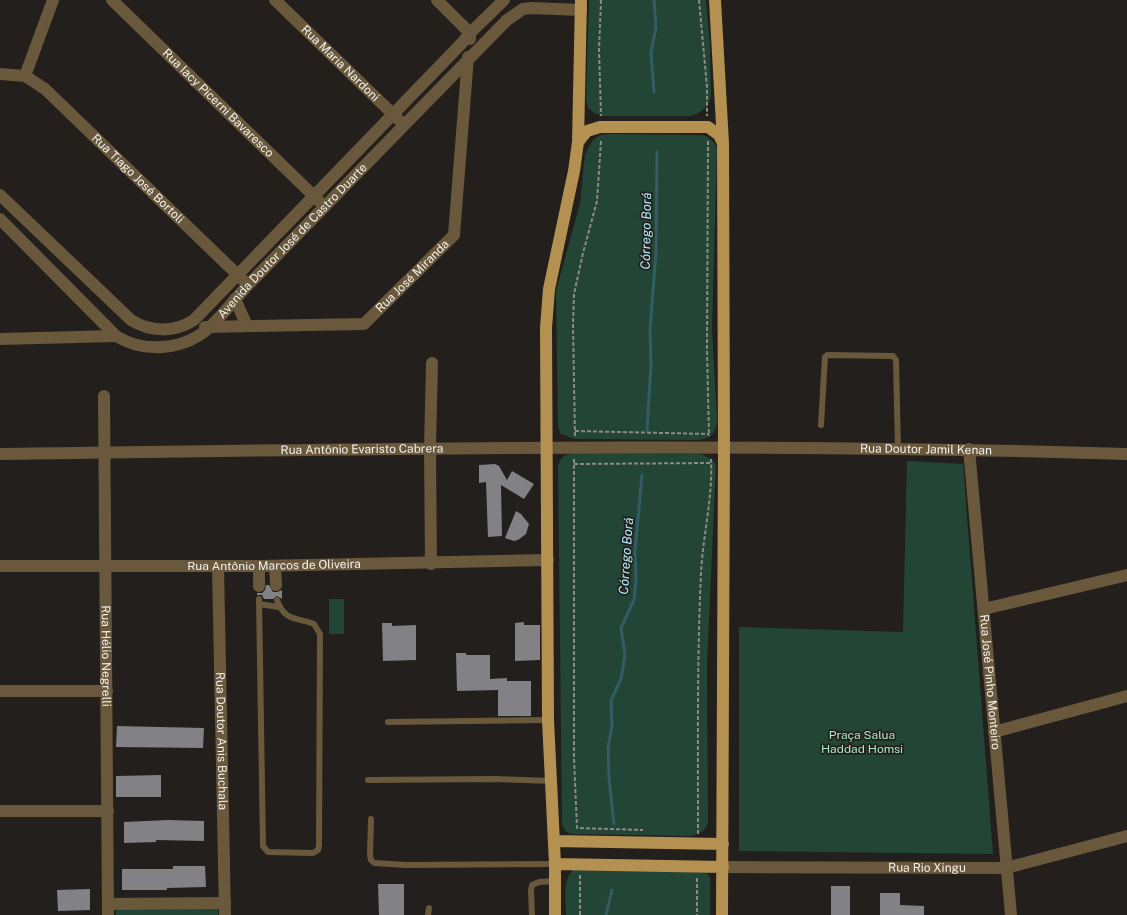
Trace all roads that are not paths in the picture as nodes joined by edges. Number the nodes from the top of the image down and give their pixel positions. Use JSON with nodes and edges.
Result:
{"nodes":[{"id":1,"x":53,"y":0,"type":"edge"},
{"id":2,"x":112,"y":0,"type":"edge"},
{"id":3,"x":276,"y":0,"type":"edge"},
{"id":4,"x":437,"y":0,"type":"edge"},
{"id":5,"x":504,"y":0,"type":"edge"},
{"id":6,"x":716,"y":0,"type":"edge"},
{"id":7,"x":521,"y":5,"type":"edge"},
{"id":8,"x":581,"y":5,"type":"edge"},
{"id":9,"x":470,"y":33,"type":"junction"},
{"id":10,"x":467,"y":60,"type":"junction"},
{"id":11,"x":0,"y":74,"type":"edge"},
{"id":12,"x":25,"y":76,"type":"junction"},
{"id":13,"x":579,"y":109,"type":"junction"},
{"id":14,"x":722,"y":110,"type":"junction"},
{"id":15,"x":394,"y":115,"type":"junction"},
{"id":16,"x":405,"y":126,"type":"junction"},
{"id":17,"x":708,"y":127,"type":"junction"},
{"id":18,"x":602,"y":133,"type":"junction"},
{"id":19,"x":578,"y":142,"type":"junction"},
{"id":20,"x":723,"y":143,"type":"junction"},
{"id":21,"x":0,"y":195,"type":"edge"},
{"id":22,"x":314,"y":196,"type":"junction"},
{"id":23,"x":325,"y":206,"type":"junction"},
{"id":24,"x":15,"y":209,"type":"junction"},
{"id":25,"x":1,"y":221,"type":"edge"},
{"id":26,"x":238,"y":275,"type":"junction"},
{"id":27,"x":248,"y":285,"type":"junction"},
{"id":28,"x":236,"y":299,"type":"junction"},
{"id":29,"x":120,"y":312,"type":"junction"},
{"id":30,"x":105,"y":326,"type":"junction"},
{"id":31,"x":182,"y":326,"type":"junction"},
{"id":32,"x":246,"y":326,"type":"junction"},
{"id":33,"x":210,"y":327,"type":"junction"},
{"id":34,"x":93,"y":336,"type":"junction"},
{"id":35,"x":116,"y":336,"type":"junction"},
{"id":36,"x":0,"y":339,"type":"edge"},
{"id":37,"x":432,"y":363,"type":"dead end"},
{"id":38,"x":104,"y":396,"type":"dead end"},
{"id":39,"x":821,"y":425,"type":"dead end"},
{"id":40,"x":547,"y":447,"type":"junction"},
{"id":41,"x":724,"y":447,"type":"junction"},
{"id":42,"x":430,"y":448,"type":"junction"},
{"id":43,"x":898,"y":449,"type":"junction"},
{"id":44,"x":969,"y":449,"type":"junction"},
{"id":45,"x":105,"y":452,"type":"junction"},
{"id":46,"x":0,"y":454,"type":"edge"},
{"id":47,"x":1127,"y":454,"type":"edge"},
{"id":48,"x":548,"y":560,"type":"junction"},
{"id":49,"x":431,"y":564,"type":"junction"},
{"id":50,"x":106,"y":565,"type":"junction"},
{"id":51,"x":0,"y":566,"type":"edge"},
{"id":52,"x":259,"y":566,"type":"junction"},
{"id":53,"x":275,"y":566,"type":"junction"},
{"id":54,"x":218,"y":567,"type":"junction"},
{"id":55,"x":1127,"y":575,"type":"edge"},
{"id":56,"x":276,"y":585,"type":"dead end"},
{"id":57,"x":259,"y":586,"type":"dead end"},
{"id":58,"x":277,"y":600,"type":"dead end"},
{"id":59,"x":279,"y":607,"type":"junction"},
{"id":60,"x":984,"y":609,"type":"junction"},
{"id":61,"x":0,"y":691,"type":"edge"},
{"id":62,"x":106,"y":691,"type":"junction"},
{"id":63,"x":1127,"y":696,"type":"edge"},
{"id":64,"x":548,"y":720,"type":"junction"},
{"id":65,"x":388,"y":722,"type":"dead end"},
{"id":66,"x":994,"y":732,"type":"junction"},
{"id":67,"x":368,"y":780,"type":"dead end"},
{"id":68,"x":552,"y":781,"type":"junction"},
{"id":69,"x":0,"y":811,"type":"edge"},
{"id":70,"x":108,"y":811,"type":"junction"},
{"id":71,"x":371,"y":819,"type":"dead end"},
{"id":72,"x":1127,"y":836,"type":"edge"},
{"id":73,"x":554,"y":842,"type":"junction"},
{"id":74,"x":723,"y":844,"type":"junction"},
{"id":75,"x":555,"y":864,"type":"junction"},
{"id":76,"x":723,"y":867,"type":"junction"},
{"id":77,"x":1006,"y":868,"type":"junction"},
{"id":78,"x":555,"y":881,"type":"junction"},
{"id":79,"x":225,"y":903,"type":"junction"},
{"id":80,"x":429,"y":908,"type":"dead end"},
{"id":81,"x":108,"y":909,"type":"edge"},
{"id":82,"x":225,"y":915,"type":"edge"},
{"id":83,"x":428,"y":915,"type":"edge"},
{"id":84,"x":532,"y":915,"type":"edge"},
{"id":85,"x":555,"y":915,"type":"edge"},
{"id":86,"x":722,"y":915,"type":"edge"},
{"id":87,"x":1011,"y":915,"type":"edge"}],
"edges":[{"from":1,"to":12,"type":"street"},
{"from":2,"to":22,"type":"street","name":"Rua Iacy Picerni Bavaresco"},
{"from":3,"to":15,"type":"street","name":"Rua Maria Nardoni"},
{"from":4,"to":9,"type":"street"},
{"from":5,"to":9,"type":"street","name":"Avenida Doutor José de Castro Duarte"},
{"from":6,"to":14,"type":"main road"},
{"from":7,"to":8,"type":"street","name":"Avenida Doutor José de Castro Duarte"},
{"from":7,"to":10,"type":"street","name":"Avenida Doutor José de Castro Duarte"},
{"from":8,"to":13,"type":"main road"},
{"from":9,"to":10,"type":"street","name":"Rua José Miranda"},
{"from":9,"to":15,"type":"street","name":"Avenida Doutor José de Castro Duarte"},
{"from":10,"to":16,"type":"street","name":"Avenida Doutor José de Castro Duarte"},
{"from":10,"to":32,"type":"street","name":"Rua José Miranda"},
{"from":11,"to":12,"type":"street"},
{"from":12,"to":26,"type":"street","name":"Rua Tiago José Bortoli"},
{"from":13,"to":18,"type":"main road"},
{"from":13,"to":19,"type":"main road"},
{"from":14,"to":17,"type":"main road"},
{"from":14,"to":20,"type":"main road"},
{"from":15,"to":16,"type":"street","name":"Rua Maria Nardoni"},
{"from":15,"to":22,"type":"street","name":"Avenida Doutor José de Castro Duarte"},
{"from":16,"to":23,"type":"street","name":"Avenida Doutor José de Castro Duarte"},
{"from":17,"to":18,"type":"main road"},
{"from":17,"to":20,"type":"main road"},
{"from":18,"to":19,"type":"main road"},
{"from":19,"to":40,"type":"main road"},
{"from":20,"to":41,"type":"main road"},
{"from":21,"to":24,"type":"street","name":"Avenida Doutor José de Castro Duarte"},
{"from":22,"to":23,"type":"street","name":"Rua Iacy Picerni Bavaresco"},
{"from":22,"to":26,"type":"street","name":"Avenida Doutor José de Castro Duarte"},
{"from":23,"to":27,"type":"street","name":"Avenida Doutor José de Castro Duarte"},
{"from":24,"to":25,"type":"street"},
{"from":24,"to":29,"type":"street","name":"Avenida Doutor José de Castro Duarte"},
{"from":25,"to":30,"type":"street","name":"Avenida Doutor José de Castro Duarte"},
{"from":26,"to":27,"type":"street","name":"Rua Tiago José Bortoli"},
{"from":26,"to":31,"type":"street","name":"Avenida Doutor José de Castro Duarte"},
{"from":27,"to":28,"type":"street","name":"Avenida Doutor José de Castro Duarte"},
{"from":28,"to":32,"type":"street"},
{"from":28,"to":33,"type":"street","name":"Avenida Doutor José de Castro Duarte"},
{"from":29,"to":30,"type":"street"},
{"from":29,"to":31,"type":"street","name":"Avenida Doutor José de Castro Duarte"},
{"from":30,"to":34,"type":"street"},
{"from":30,"to":35,"type":"street","name":"Avenida Doutor José de Castro Duarte"},
{"from":31,"to":33,"type":"street","name":"Rua José Miranda"},
{"from":32,"to":33,"type":"street","name":"Rua José Miranda"},
{"from":33,"to":35,"type":"street","name":"Avenida Doutor José de Castro Duarte"},
{"from":34,"to":35,"type":"street"},
{"from":34,"to":36,"type":"street"},
{"from":37,"to":42,"type":"street"},
{"from":38,"to":45,"type":"street","name":"Rua Hélio Negrelli"},
{"from":39,"to":43,"type":"lane"},
{"from":40,"to":41,"type":"street","name":"Rua Antônio Evaristo Cabrera"},
{"from":40,"to":42,"type":"street","name":"Rua Antônio Evaristo Cabrera"},
{"from":40,"to":48,"type":"main road"},
{"from":41,"to":43,"type":"street","name":"Rua Doutor Jamil Kenan"},
{"from":41,"to":74,"type":"main road"},
{"from":42,"to":45,"type":"street","name":"Rua Antônio Evaristo Cabrera"},
{"from":42,"to":49,"type":"street"},
{"from":43,"to":44,"type":"street","name":"Rua Doutor Jamil Kenan"},
{"from":44,"to":47,"type":"street","name":"Rua Doutor Jamil Kenan"},
{"from":44,"to":60,"type":"street","name":"Rua José Pinho Monteiro"},
{"from":45,"to":46,"type":"street","name":"Rua Antônio Evaristo Cabrera"},
{"from":45,"to":50,"type":"street","name":"Rua Hélio Negrelli"},
{"from":48,"to":49,"type":"street","name":"Rua Antônio Marcos de Oliveira"},
{"from":48,"to":64,"type":"main road"},
{"from":49,"to":53,"type":"street","name":"Rua Antônio Marcos de Oliveira"},
{"from":50,"to":51,"type":"street","name":"Rua Antônio Marcos de Oliveira"},
{"from":50,"to":54,"type":"street","name":"Rua Antônio Marcos de Oliveira"},
{"from":50,"to":62,"type":"street","name":"Rua Hélio Negrelli"},
{"from":52,"to":53,"type":"street","name":"Rua Antônio Marcos de Oliveira"},
{"from":52,"to":54,"type":"street","name":"Rua Antônio Marcos de Oliveira"},
{"from":52,"to":57,"type":"street"},
{"from":53,"to":56,"type":"street"},
{"from":54,"to":79,"type":"street","name":"Rua Doutor Anis Buchala"},
{"from":55,"to":60,"type":"street"},
{"from":58,"to":59,"type":"lane"},
{"from":59,"to":59,"type":"lane"},
{"from":60,"to":66,"type":"street","name":"Rua José Pinho Monteiro"},
{"from":61,"to":62,"type":"street"},
{"from":62,"to":70,"type":"street","name":"Rua Hélio Negrelli"},
{"from":63,"to":66,"type":"street"},
{"from":64,"to":65,"type":"lane"},
{"from":64,"to":68,"type":"main road"},
{"from":66,"to":77,"type":"street","name":"Rua José Pinho Monteiro"},
{"from":67,"to":68,"type":"lane"},
{"from":68,"to":73,"type":"main road"},
{"from":69,"to":70,"type":"street"},
{"from":70,"to":81,"type":"street","name":"Rua Hélio Negrelli"},
{"from":71,"to":75,"type":"lane"},
{"from":72,"to":77,"type":"street","name":"Rua Rio Xingu"},
{"from":73,"to":74,"type":"main road"},
{"from":73,"to":75,"type":"main road"},
{"from":74,"to":76,"type":"main road"},
{"from":75,"to":76,"type":"main road"},
{"from":75,"to":78,"type":"main road"},
{"from":76,"to":77,"type":"street","name":"Rua Rio Xingu"},
{"from":76,"to":86,"type":"main road"},
{"from":77,"to":87,"type":"street","name":"Rua José Pinho Monteiro"},
{"from":78,"to":84,"type":"lane"},
{"from":78,"to":85,"type":"main road"},
{"from":79,"to":81,"type":"street"},
{"from":79,"to":82,"type":"street","name":"Rua Doutor Anis Buchala"},
{"from":80,"to":83,"type":"lane"}]}
